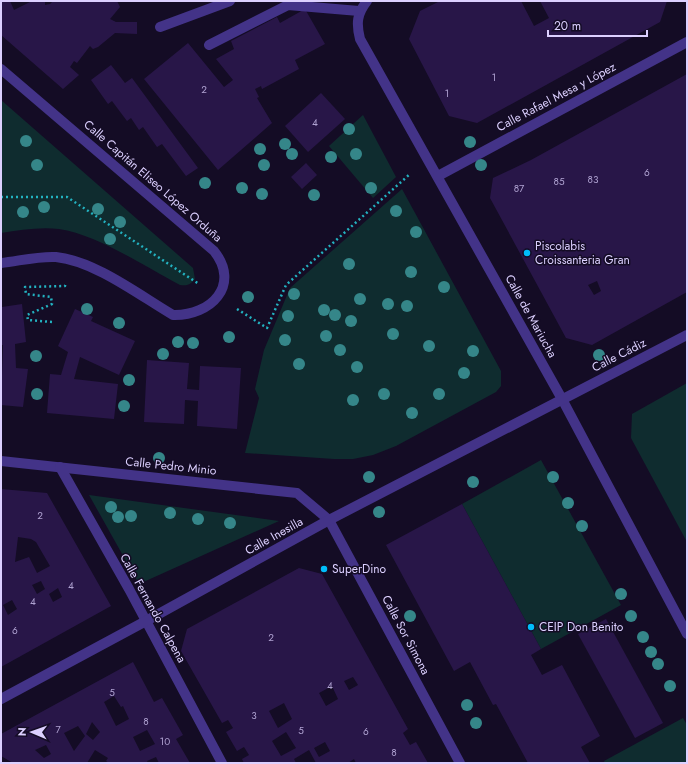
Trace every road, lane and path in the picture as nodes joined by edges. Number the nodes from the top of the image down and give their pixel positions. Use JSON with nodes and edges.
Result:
{"nodes":[{"id":1,"x":230,"y":1,"type":"edge"},
{"id":2,"x":334,"y":1,"type":"edge"},
{"id":3,"x":367,"y":1,"type":"edge"},
{"id":4,"x":359,"y":11,"type":"junction"},
{"id":5,"x":160,"y":27,"type":"dead end"},
{"id":6,"x":687,"y":42,"type":"edge"},
{"id":7,"x":209,"y":45,"type":"dead end"},
{"id":8,"x":1,"y":69,"type":"edge"},
{"id":9,"x":428,"y":158,"type":"junction"},
{"id":10,"x":438,"y":176,"type":"junction"},
{"id":11,"x":1,"y":197,"type":"edge"},
{"id":12,"x":71,"y":260,"type":"junction"},
{"id":13,"x":1,"y":263,"type":"edge"},
{"id":14,"x":218,"y":296,"type":"junction"},
{"id":15,"x":52,"y":322,"type":"dead end"},
{"id":16,"x":687,"y":335,"type":"edge"},
{"id":17,"x":562,"y":399,"type":"junction"},
{"id":18,"x":1,"y":461,"type":"edge"},
{"id":19,"x":60,"y":467,"type":"junction"},
{"id":20,"x":329,"y":520,"type":"junction"},
{"id":21,"x":146,"y":621,"type":"junction"},
{"id":22,"x":687,"y":634,"type":"edge"},
{"id":23,"x":1,"y":699,"type":"edge"},
{"id":24,"x":222,"y":763,"type":"edge"},
{"id":25,"x":460,"y":763,"type":"edge"}],
"edges":[{"from":1,"to":5,"type":"street"},
{"from":2,"to":4,"type":"street"},
{"from":3,"to":4,"type":"street"},
{"from":4,"to":7,"type":"street"},
{"from":4,"to":9,"type":"street","name":"Calle de Mariucha"},
{"from":6,"to":10,"type":"street","name":"Calle Rafael Mesa y López"},
{"from":8,"to":14,"type":"street","name":"Calle Capitán Eliseo López Orduña"},
{"from":9,"to":10,"type":"street","name":"Calle de Mariucha"},
{"from":9,"to":14,"type":"path"},
{"from":10,"to":17,"type":"street","name":"Calle de Mariucha"},
{"from":11,"to":14,"type":"path"},
{"from":12,"to":13,"type":"street","name":"Calle Capitán Eliseo López Orduña"},
{"from":12,"to":14,"type":"street","name":"Calle Capitán Eliseo López Orduña"},
{"from":12,"to":15,"type":"path"},
{"from":16,"to":17,"type":"street","name":"Calle Cádiz"},
{"from":17,"to":20,"type":"street","name":"Calle Inesilla"},
{"from":17,"to":22,"type":"street","name":"Calle de Mariucha"},
{"from":18,"to":19,"type":"street","name":"Calle Pedro Minio"},
{"from":19,"to":20,"type":"street","name":"Calle Pedro Minio"},
{"from":19,"to":21,"type":"street","name":"Calle Fernando Calpena"},
{"from":20,"to":21,"type":"street","name":"Calle Inesilla"},
{"from":20,"to":25,"type":"street","name":"Calle Sor Simona"},
{"from":21,"to":23,"type":"street","name":"Calle Inesilla"},
{"from":21,"to":24,"type":"street","name":"Calle Fernando Calpena"}]}
